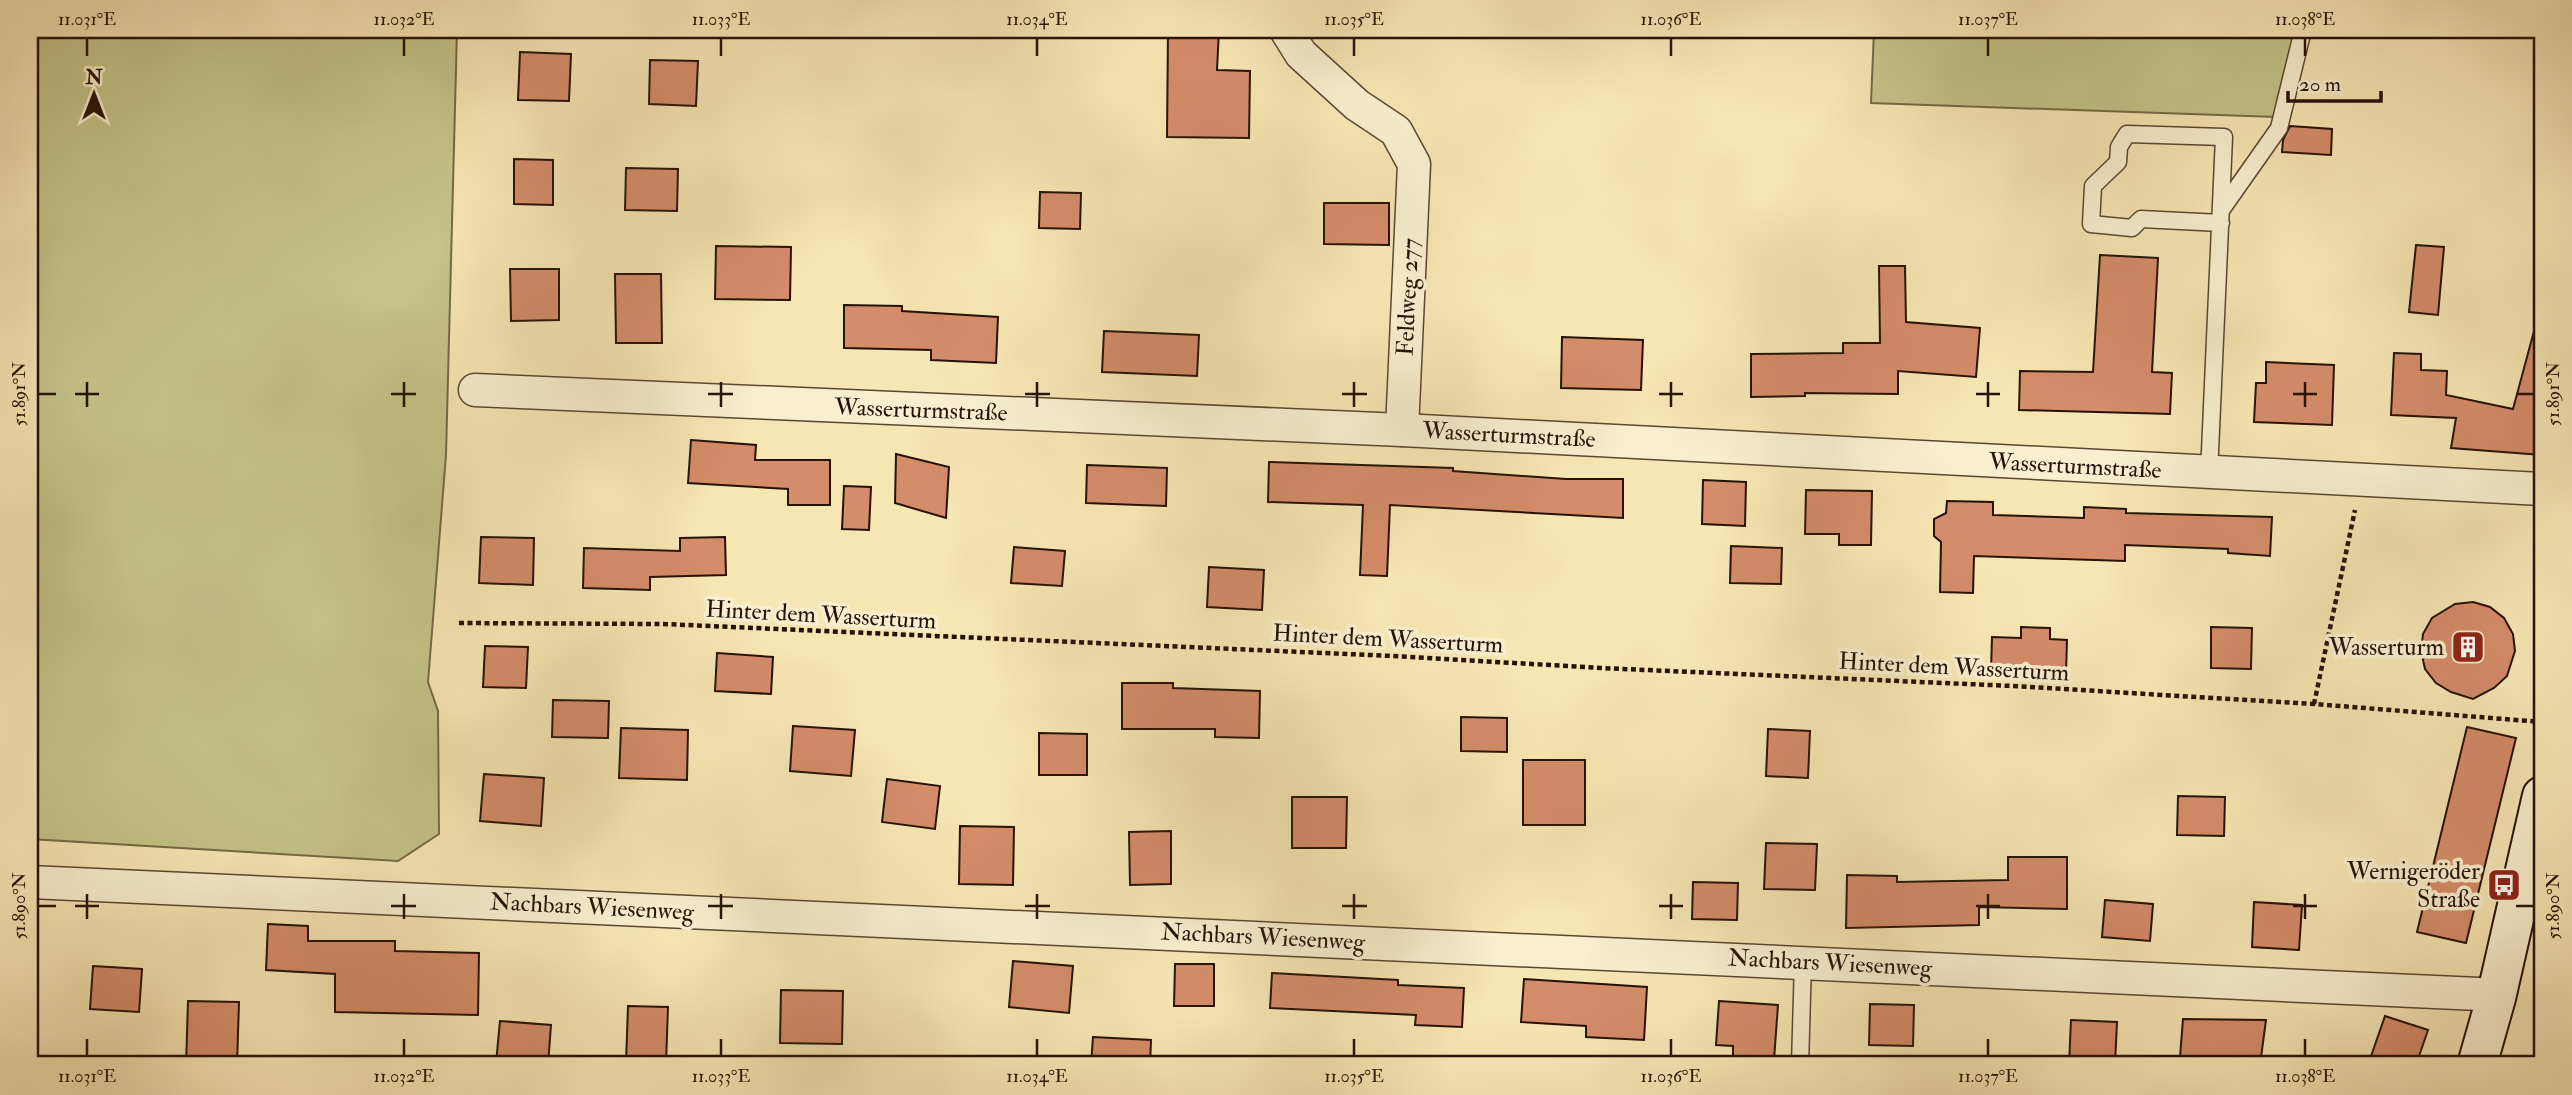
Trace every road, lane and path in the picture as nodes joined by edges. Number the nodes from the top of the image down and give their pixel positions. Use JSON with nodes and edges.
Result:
{"nodes":[{"id":1,"x":1286,"y":30,"type":"edge"},
{"id":2,"x":2303,"y":30,"type":"edge"},
{"id":3,"x":2221,"y":216,"type":"junction"},
{"id":4,"x":475,"y":390,"type":"dead end"},
{"id":5,"x":1402,"y":430,"type":"junction"},
{"id":6,"x":2209,"y":474,"type":"junction"},
{"id":7,"x":2361,"y":482,"type":"junction"},
{"id":8,"x":2542,"y":489,"type":"edge"},
{"id":9,"x":460,"y":623,"type":"dead end"},
{"id":10,"x":2314,"y":704,"type":"junction"},
{"id":11,"x":2542,"y":722,"type":"edge"},
{"id":12,"x":2542,"y":796,"type":"edge"},
{"id":13,"x":30,"y":882,"type":"edge"},
{"id":14,"x":1803,"y":961,"type":"junction"},
{"id":15,"x":2496,"y":998,"type":"junction"},
{"id":16,"x":1800,"y":1065,"type":"edge"},
{"id":17,"x":2477,"y":1065,"type":"edge"}],
"edges":[{"from":1,"to":5,"type":"street","name":"Feldweg 277"},
{"from":2,"to":3,"type":"lane"},
{"from":3,"to":3,"type":"lane"},
{"from":3,"to":6,"type":"lane"},
{"from":4,"to":5,"type":"street","name":"Wasserturmstraße"},
{"from":5,"to":6,"type":"street","name":"Wasserturmstraße"},
{"from":6,"to":7,"type":"street","name":"Wasserturmstraße"},
{"from":7,"to":8,"type":"street","name":"Wasserturmstraße"},
{"from":7,"to":10,"type":"path"},
{"from":9,"to":10,"type":"path","name":"Hinter dem Wasserturm"},
{"from":10,"to":11,"type":"path","name":"Hinter dem Wasserturm"},
{"from":12,"to":15,"type":"street"},
{"from":13,"to":14,"type":"street","name":"Nachbars Wiesenweg"},
{"from":14,"to":15,"type":"street","name":"Nachbars Wiesenweg"},
{"from":14,"to":16,"type":"lane"},
{"from":15,"to":17,"type":"street"}]}
